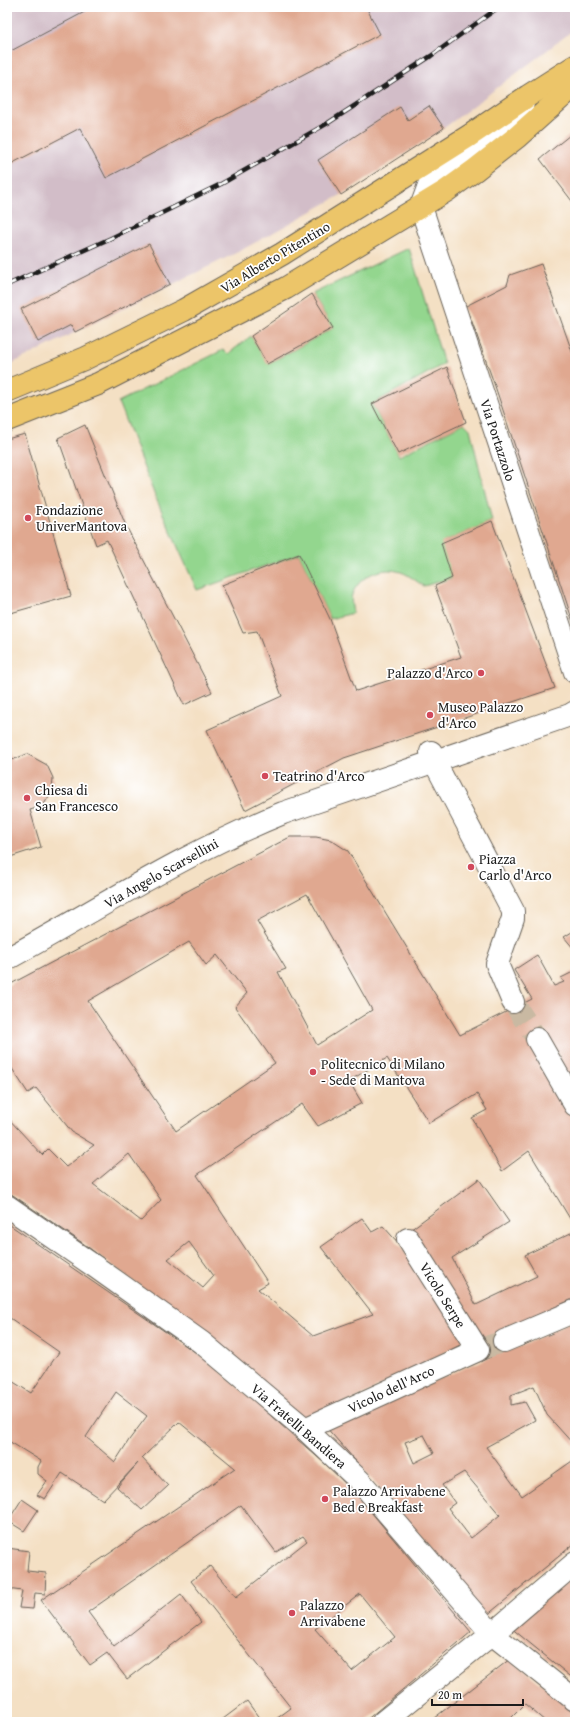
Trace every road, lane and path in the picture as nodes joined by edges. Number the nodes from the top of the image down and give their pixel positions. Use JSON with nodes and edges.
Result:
{"nodes":[{"id":1,"x":575,"y":66,"type":"edge"},
{"id":2,"x":575,"y":85,"type":"edge"},
{"id":3,"x":528,"y":96,"type":"junction"},
{"id":4,"x":421,"y":207,"type":"junction"},
{"id":5,"x":7,"y":391,"type":"edge"},
{"id":6,"x":7,"y":420,"type":"edge"},
{"id":7,"x":575,"y":672,"type":"edge"},
{"id":8,"x":575,"y":707,"type":"edge"},
{"id":9,"x":575,"y":712,"type":"edge"},
{"id":10,"x":433,"y":756,"type":"junction"},
{"id":11,"x":317,"y":796,"type":"junction"},
{"id":12,"x":7,"y":949,"type":"edge"},
{"id":13,"x":7,"y":960,"type":"edge"},
{"id":14,"x":514,"y":1002,"type":"tunnel mouth"},
{"id":15,"x":537,"y":1039,"type":"tunnel mouth"},
{"id":16,"x":575,"y":1105,"type":"edge"},
{"id":17,"x":7,"y":1206,"type":"edge"},
{"id":18,"x":408,"y":1240,"type":"dead end"},
{"id":19,"x":575,"y":1311,"type":"edge"},
{"id":20,"x":504,"y":1341,"type":"tunnel mouth"},
{"id":21,"x":478,"y":1350,"type":"joint"},
{"id":22,"x":305,"y":1429,"type":"junction"},
{"id":23,"x":575,"y":1563,"type":"edge"},
{"id":24,"x":492,"y":1634,"type":"junction"},
{"id":25,"x":575,"y":1700,"type":"edge"},
{"id":26,"x":383,"y":1722,"type":"edge"}],
"edges":[{"from":1,"to":3,"type":"main road","name":"Via Alberto Pitentino"},
{"from":2,"to":4,"type":"main road","name":"Via Alberto Pitentino"},
{"from":3,"to":4,"type":"street","name":"Via Alberto Pitentino"},
{"from":3,"to":5,"type":"main road","name":"Via Alberto Pitentino"},
{"from":4,"to":6,"type":"main road","name":"Via Alberto Pitentino"},
{"from":4,"to":7,"type":"street","name":"Via Portazzolo"},
{"from":8,"to":10,"type":"street"},
{"from":9,"to":10,"type":"street"},
{"from":10,"to":11,"type":"street"},
{"from":10,"to":14,"type":"street"},
{"from":11,"to":12,"type":"street","name":"Via Angelo Scarsellini"},
{"from":11,"to":13,"type":"street","name":"Via Angelo Scarsellini"},
{"from":15,"to":16,"type":"street"},
{"from":17,"to":22,"type":"street","name":"Via Fratelli Bandiera"},
{"from":18,"to":21,"type":"street","name":"Vicolo Serpe"},
{"from":19,"to":20,"type":"street"},
{"from":21,"to":22,"type":"street","name":"Vicolo dell'Arco"},
{"from":22,"to":24,"type":"street","name":"Via Fratelli Bandiera"},
{"from":23,"to":24,"type":"street"},
{"from":24,"to":25,"type":"street","name":"Via Fratelli Bandiera"},
{"from":24,"to":26,"type":"street"}]}
